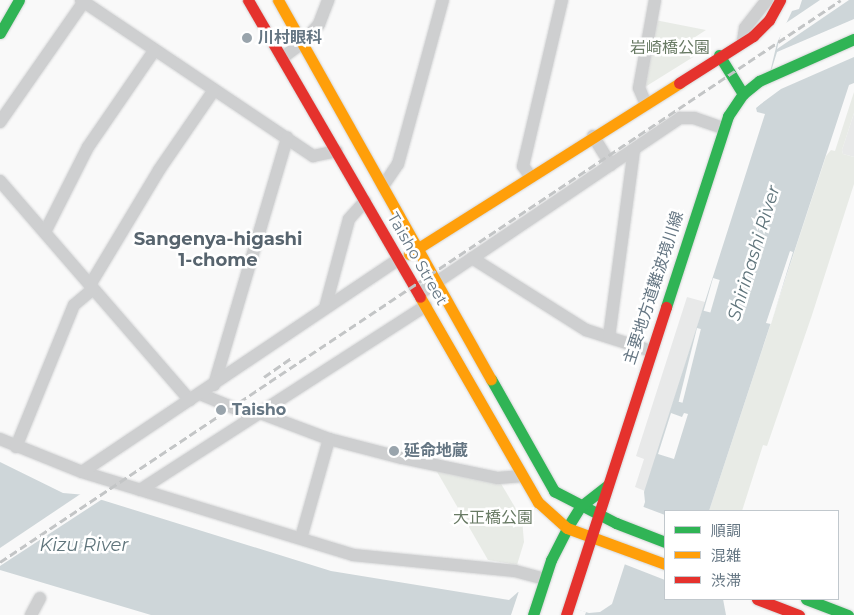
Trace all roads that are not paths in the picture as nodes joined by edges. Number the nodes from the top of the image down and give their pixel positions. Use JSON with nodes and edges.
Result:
{"nodes":[{"id":1,"x":19,"y":0,"type":"edge"},
{"id":2,"x":248,"y":0,"type":"edge"},
{"id":3,"x":278,"y":0,"type":"edge"},
{"id":4,"x":328,"y":0,"type":"edge"},
{"id":5,"x":443,"y":0,"type":"edge"},
{"id":6,"x":562,"y":0,"type":"edge"},
{"id":7,"x":655,"y":0,"type":"edge"},
{"id":8,"x":767,"y":0,"type":"edge"},
{"id":9,"x":780,"y":0,"type":"edge"},
{"id":10,"x":84,"y":1,"type":"edge"},
{"id":11,"x":0,"y":33,"type":"edge"},
{"id":12,"x":854,"y":39,"type":"edge"},
{"id":13,"x":743,"y":41,"type":"junction"},
{"id":14,"x":303,"y":42,"type":"junction"},
{"id":15,"x":154,"y":51,"type":"junction"},
{"id":16,"x":719,"y":55,"type":"junction"},
{"id":17,"x":282,"y":58,"type":"junction"},
{"id":18,"x":214,"y":90,"type":"junction"},
{"id":19,"x":743,"y":94,"type":"junction"},
{"id":20,"x":645,"y":102,"type":"junction"},
{"id":21,"x":0,"y":122,"type":"edge"},
{"id":22,"x":723,"y":128,"type":"junction"},
{"id":23,"x":593,"y":136,"type":"junction"},
{"id":24,"x":286,"y":138,"type":"junction"},
{"id":25,"x":634,"y":150,"type":"junction"},
{"id":26,"x":336,"y":151,"type":"junction"},
{"id":27,"x":611,"y":165,"type":"junction"},
{"id":28,"x":530,"y":176,"type":"junction"},
{"id":29,"x":0,"y":180,"type":"edge"},
{"id":30,"x":383,"y":186,"type":"junction"},
{"id":31,"x":364,"y":201,"type":"junction"},
{"id":32,"x":45,"y":232,"type":"junction"},
{"id":33,"x":419,"y":248,"type":"junction"},
{"id":34,"x":472,"y":258,"type":"junction"},
{"id":35,"x":398,"y":260,"type":"junction"},
{"id":36,"x":436,"y":282,"type":"junction"},
{"id":37,"x":91,"y":287,"type":"junction"},
{"id":38,"x":419,"y":294,"type":"junction"},
{"id":39,"x":426,"y":306,"type":"junction"},
{"id":40,"x":325,"y":308,"type":"junction"},
{"id":41,"x":609,"y":337,"type":"junction"},
{"id":42,"x":651,"y":351,"type":"junction"},
{"id":43,"x":214,"y":385,"type":"junction"},
{"id":44,"x":195,"y":397,"type":"junction"},
{"id":45,"x":257,"y":414,"type":"junction"},
{"id":46,"x":329,"y":439,"type":"junction"},
{"id":47,"x":0,"y":440,"type":"edge"},
{"id":48,"x":16,"y":446,"type":"junction"},
{"id":49,"x":82,"y":472,"type":"junction"},
{"id":50,"x":522,"y":476,"type":"junction"},
{"id":51,"x":608,"y":485,"type":"junction"},
{"id":52,"x":140,"y":490,"type":"junction"},
{"id":53,"x":581,"y":506,"type":"junction"},
{"id":54,"x":600,"y":515,"type":"junction"},
{"id":55,"x":567,"y":528,"type":"junction"},
{"id":56,"x":593,"y":537,"type":"junction"},
{"id":57,"x":301,"y":538,"type":"junction"},
{"id":58,"x":664,"y":542,"type":"edge"},
{"id":59,"x":664,"y":564,"type":"edge"},
{"id":60,"x":545,"y":579,"type":"junction"},
{"id":61,"x":40,"y":598,"type":"dead end"},
{"id":62,"x":760,"y":600,"type":"edge"},
{"id":63,"x":809,"y":600,"type":"edge"},
{"id":64,"x":568,"y":610,"type":"edge"},
{"id":65,"x":30,"y":615,"type":"edge"},
{"id":66,"x":533,"y":615,"type":"edge"},
{"id":67,"x":799,"y":615,"type":"edge"},
{"id":68,"x":848,"y":615,"type":"edge"}],
"edges":[{"from":1,"to":11,"type":"main road"},
{"from":2,"to":17,"type":"main road","name":"Taisho Street"},
{"from":3,"to":14,"type":"main road","name":"Taisho Street"},
{"from":4,"to":14,"type":"street"},
{"from":5,"to":30,"type":"street"},
{"from":6,"to":28,"type":"street"},
{"from":7,"to":20,"type":"street"},
{"from":8,"to":13,"type":"street"},
{"from":9,"to":13,"type":"main road"},
{"from":10,"to":15,"type":"street"},
{"from":10,"to":21,"type":"street"},
{"from":12,"to":19,"type":"main road","name":"主要地方道難波境川線"},
{"from":13,"to":16,"type":"main road"},
{"from":14,"to":17,"type":"street"},
{"from":14,"to":30,"type":"main road","name":"Taisho Street"},
{"from":15,"to":18,"type":"street"},
{"from":15,"to":32,"type":"street"},
{"from":16,"to":19,"type":"main road"},
{"from":16,"to":20,"type":"main road"},
{"from":17,"to":26,"type":"main road","name":"Taisho Street"},
{"from":18,"to":24,"type":"street"},
{"from":18,"to":37,"type":"street"},
{"from":19,"to":22,"type":"main road","name":"主要地方道難波境川線"},
{"from":20,"to":23,"type":"main road"},
{"from":22,"to":25,"type":"street"},
{"from":22,"to":42,"type":"main road","name":"主要地方道難波境川線"},
{"from":23,"to":27,"type":"street"},
{"from":23,"to":28,"type":"main road"},
{"from":24,"to":26,"type":"street"},
{"from":24,"to":43,"type":"street"},
{"from":25,"to":27,"type":"street"},
{"from":25,"to":41,"type":"street"},
{"from":26,"to":31,"type":"main road","name":"Taisho Street"},
{"from":27,"to":34,"type":"street"},
{"from":28,"to":33,"type":"main road"},
{"from":29,"to":32,"type":"street"},
{"from":30,"to":33,"type":"main road","name":"Taisho Street"},
{"from":31,"to":35,"type":"main road","name":"Taisho Street"},
{"from":31,"to":40,"type":"street"},
{"from":32,"to":37,"type":"street"},
{"from":33,"to":35,"type":"main road"},
{"from":33,"to":36,"type":"main road","name":"Taisho Street"},
{"from":34,"to":36,"type":"street"},
{"from":34,"to":41,"type":"street"},
{"from":35,"to":38,"type":"main road","name":"Taisho Street"},
{"from":35,"to":40,"type":"street"},
{"from":36,"to":38,"type":"street"},
{"from":36,"to":53,"type":"main road","name":"Taisho Street"},
{"from":37,"to":44,"type":"street"},
{"from":37,"to":48,"type":"street"},
{"from":38,"to":39,"type":"main road","name":"Taisho Street"},
{"from":39,"to":45,"type":"street"},
{"from":39,"to":50,"type":"main road","name":"Taisho Street"},
{"from":40,"to":43,"type":"street"},
{"from":41,"to":42,"type":"street"},
{"from":42,"to":51,"type":"main road","name":"主要地方道難波境川線"},
{"from":43,"to":44,"type":"street"},
{"from":44,"to":45,"type":"street"},
{"from":44,"to":49,"type":"street"},
{"from":45,"to":46,"type":"street"},
{"from":45,"to":52,"type":"street"},
{"from":46,"to":50,"type":"street"},
{"from":46,"to":57,"type":"street"},
{"from":47,"to":48,"type":"street"},
{"from":48,"to":49,"type":"street"},
{"from":49,"to":52,"type":"street"},
{"from":50,"to":55,"type":"main road","name":"Taisho Street"},
{"from":51,"to":53,"type":"main road"},
{"from":51,"to":54,"type":"main road","name":"主要地方道難波境川線"},
{"from":52,"to":57,"type":"street"},
{"from":53,"to":54,"type":"main road","name":"Taisho Street"},
{"from":53,"to":55,"type":"main road"},
{"from":54,"to":56,"type":"main road","name":"主要地方道難波境川線"},
{"from":54,"to":58,"type":"main road","name":"Taisho Street"},
{"from":55,"to":56,"type":"main road"},
{"from":55,"to":60,"type":"main road"},
{"from":56,"to":59,"type":"main road"},
{"from":56,"to":64,"type":"main road","name":"主要地方道難波境川線"},
{"from":57,"to":60,"type":"street"},
{"from":60,"to":66,"type":"main road"},
{"from":61,"to":65,"type":"street"},
{"from":62,"to":67,"type":"main road"},
{"from":63,"to":68,"type":"main road"}]}
